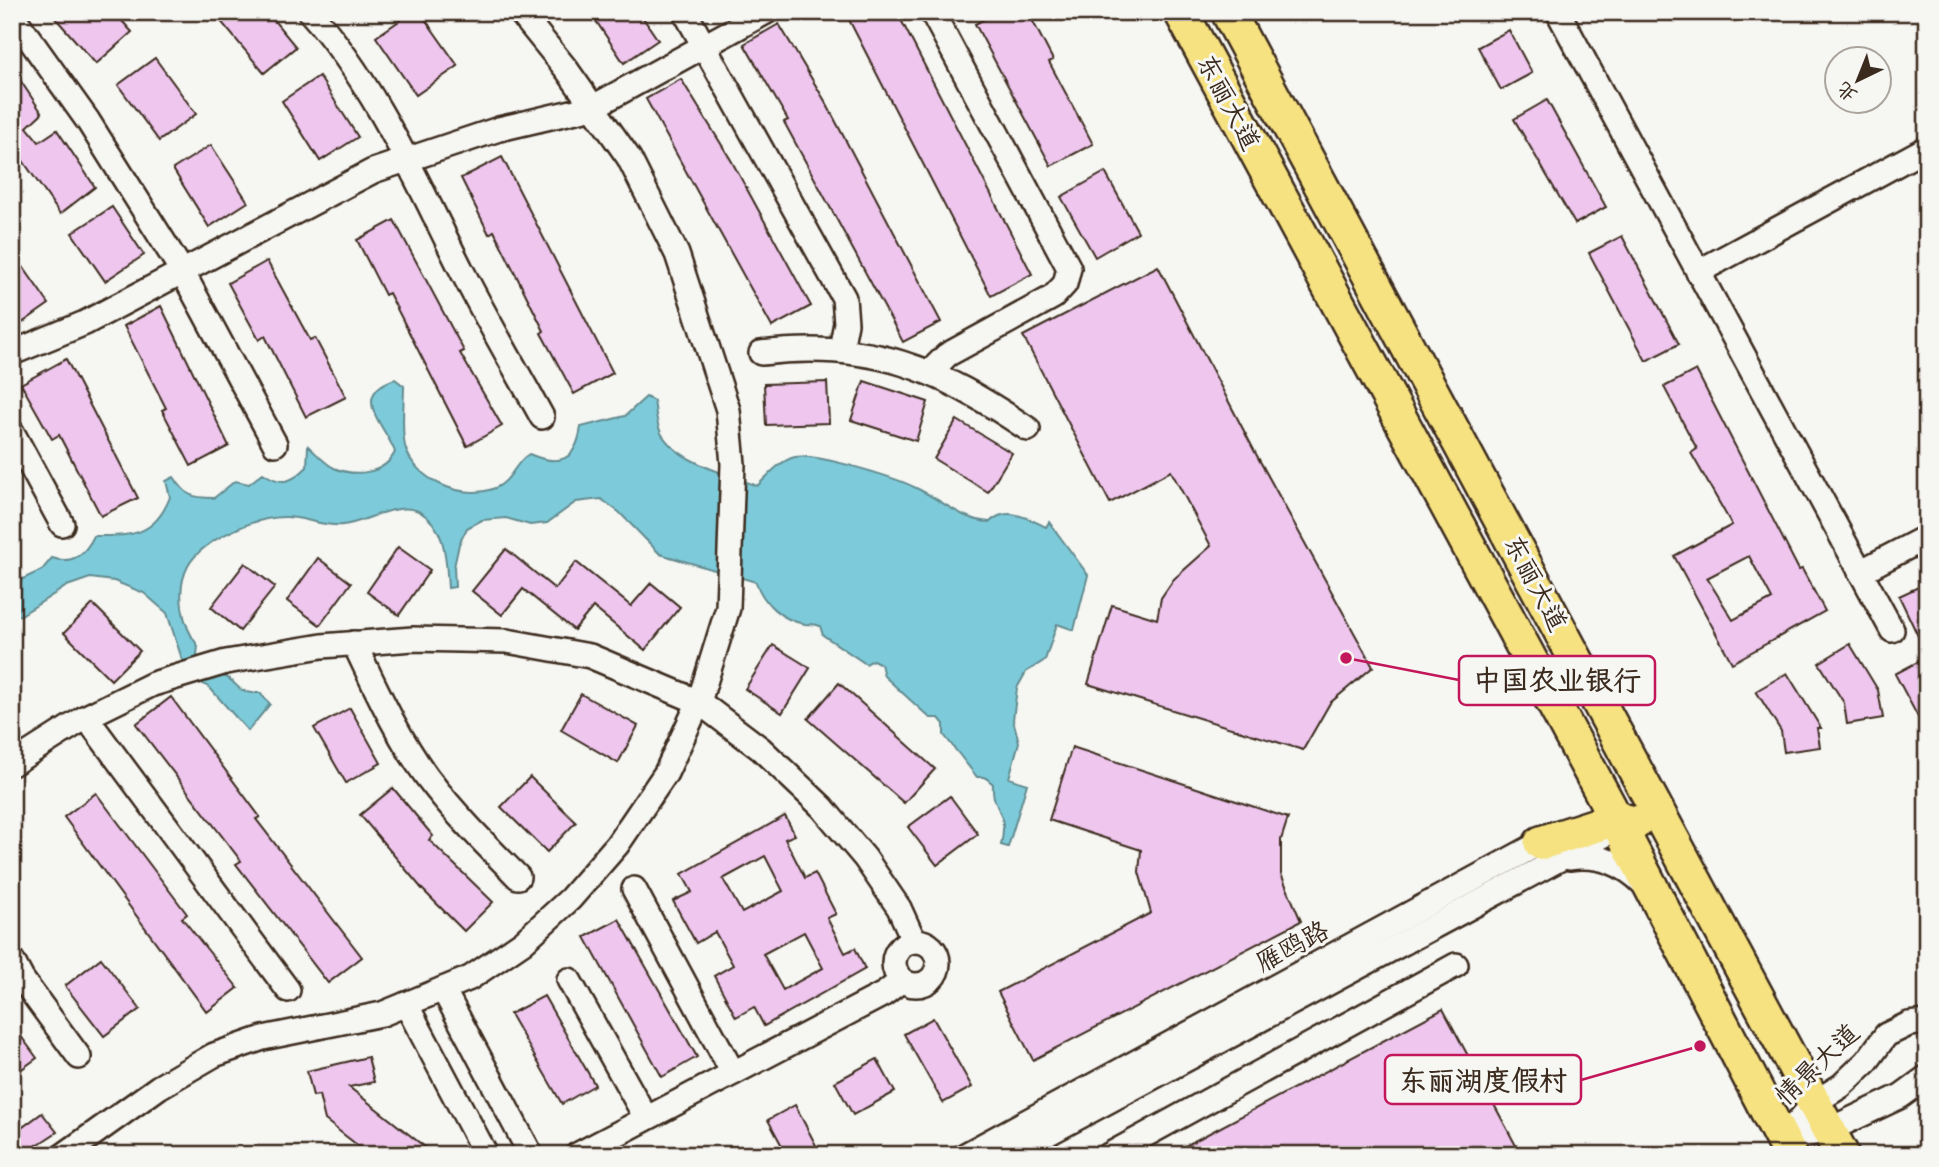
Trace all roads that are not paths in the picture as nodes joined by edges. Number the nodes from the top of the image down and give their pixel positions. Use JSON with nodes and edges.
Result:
{"nodes":[{"id":1,"x":310,"y":12,"type":"edge"},
{"id":2,"x":520,"y":12,"type":"edge"},
{"id":3,"x":685,"y":12,"type":"edge"},
{"id":4,"x":766,"y":12,"type":"edge"},
{"id":5,"x":932,"y":12,"type":"edge"},
{"id":6,"x":1181,"y":12,"type":"edge"},
{"id":7,"x":1228,"y":12,"type":"edge"},
{"id":8,"x":1558,"y":12,"type":"edge"},
{"id":9,"x":13,"y":16,"type":"edge"},
{"id":10,"x":704,"y":45,"type":"junction"},
{"id":11,"x":593,"y":107,"type":"junction"},
{"id":12,"x":1927,"y":148,"type":"edge"},
{"id":13,"x":406,"y":158,"type":"junction"},
{"id":14,"x":182,"y":271,"type":"junction"},
{"id":15,"x":1698,"y":272,"type":"junction"},
{"id":16,"x":841,"y":349,"type":"junction"},
{"id":17,"x":12,"y":353,"type":"edge"},
{"id":18,"x":761,"y":353,"type":"dead end"},
{"id":19,"x":930,"y":372,"type":"junction"},
{"id":20,"x":542,"y":417,"type":"dead end"},
{"id":21,"x":1028,"y":429,"type":"dead end"},
{"id":22,"x":12,"y":432,"type":"edge"},
{"id":23,"x":275,"y":444,"type":"dead end"},
{"id":24,"x":62,"y":524,"type":"dead end"},
{"id":25,"x":1927,"y":537,"type":"edge"},
{"id":26,"x":1860,"y":572,"type":"junction"},
{"id":27,"x":1892,"y":630,"type":"dead end"},
{"id":28,"x":354,"y":643,"type":"junction"},
{"id":29,"x":699,"y":702,"type":"junction"},
{"id":30,"x":86,"y":717,"type":"junction"},
{"id":31,"x":12,"y":764,"type":"edge"},
{"id":32,"x":1630,"y":811,"type":"junction"},
{"id":33,"x":1547,"y":853,"type":"junction"},
{"id":34,"x":518,"y":877,"type":"dead end"},
{"id":35,"x":634,"y":889,"type":"dead end"},
{"id":36,"x":1656,"y":897,"type":"junction"},
{"id":37,"x":914,"y":941,"type":"junction"},
{"id":38,"x":12,"y":960,"type":"edge"},
{"id":39,"x":1456,"y":965,"type":"dead end"},
{"id":40,"x":569,"y":980,"type":"dead end"},
{"id":41,"x":902,"y":980,"type":"junction"},
{"id":42,"x":443,"y":989,"type":"junction"},
{"id":43,"x":288,"y":990,"type":"dead end"},
{"id":44,"x":405,"y":1004,"type":"junction"},
{"id":45,"x":1927,"y":1022,"type":"edge"},
{"id":46,"x":79,"y":1057,"type":"dead end"},
{"id":47,"x":733,"y":1073,"type":"junction"},
{"id":48,"x":1927,"y":1077,"type":"edge"},
{"id":49,"x":646,"y":1118,"type":"junction"},
{"id":50,"x":1829,"y":1129,"type":"edge"},
{"id":51,"x":1786,"y":1147,"type":"edge"},
{"id":52,"x":64,"y":1155,"type":"edge"},
{"id":53,"x":486,"y":1155,"type":"edge"},
{"id":54,"x":531,"y":1155,"type":"edge"},
{"id":55,"x":577,"y":1155,"type":"edge"},
{"id":56,"x":965,"y":1155,"type":"edge"},
{"id":57,"x":1008,"y":1155,"type":"edge"},
{"id":58,"x":1109,"y":1155,"type":"edge"}],
"edges":[{"from":1,"to":13,"type":"street"},
{"from":2,"to":11,"type":"street"},
{"from":3,"to":10,"type":"street"},
{"from":4,"to":10,"type":"street"},
{"from":5,"to":19,"type":"street"},
{"from":6,"to":32,"type":"highway","name":"东丽大道"},
{"from":7,"to":32,"type":"highway","name":"东丽大道"},
{"from":8,"to":15,"type":"street"},
{"from":9,"to":14,"type":"street"},
{"from":10,"to":11,"type":"street"},
{"from":10,"to":16,"type":"street"},
{"from":11,"to":13,"type":"street"},
{"from":11,"to":29,"type":"street"},
{"from":12,"to":15,"type":"street"},
{"from":13,"to":14,"type":"street"},
{"from":13,"to":20,"type":"street"},
{"from":14,"to":17,"type":"street"},
{"from":14,"to":23,"type":"street"},
{"from":15,"to":26,"type":"street"},
{"from":16,"to":18,"type":"street"},
{"from":16,"to":19,"type":"street"},
{"from":19,"to":21,"type":"street"},
{"from":22,"to":24,"type":"street"},
{"from":25,"to":26,"type":"street"},
{"from":26,"to":27,"type":"street"},
{"from":28,"to":29,"type":"street"},
{"from":28,"to":30,"type":"street"},
{"from":28,"to":34,"type":"street"},
{"from":29,"to":37,"type":"street"},
{"from":29,"to":42,"type":"street"},
{"from":30,"to":31,"type":"street"},
{"from":30,"to":43,"type":"street"},
{"from":32,"to":33,"type":"highway"},
{"from":32,"to":36,"type":"highway","name":"东丽大道"},
{"from":32,"to":50,"type":"highway"},
{"from":33,"to":36,"type":"street"},
{"from":33,"to":56,"type":"street","name":"雁鸥路"},
{"from":33,"to":57,"type":"street","name":"雁鸥路"},
{"from":35,"to":47,"type":"street"},
{"from":36,"to":51,"type":"highway","name":"东丽大道"},
{"from":37,"to":41,"type":"street"},
{"from":37,"to":41,"type":"street"},
{"from":38,"to":46,"type":"street"},
{"from":39,"to":58,"type":"street"},
{"from":40,"to":49,"type":"street"},
{"from":41,"to":47,"type":"street"},
{"from":42,"to":44,"type":"street"},
{"from":42,"to":54,"type":"street"},
{"from":44,"to":52,"type":"street"},
{"from":44,"to":53,"type":"street"},
{"from":45,"to":50,"type":"street","name":"情景大道"},
{"from":47,"to":49,"type":"street"},
{"from":48,"to":50,"type":"street","name":"情景大道"},
{"from":49,"to":55,"type":"street"},
{"from":50,"to":51,"type":"street","name":"情景大道"}]}
